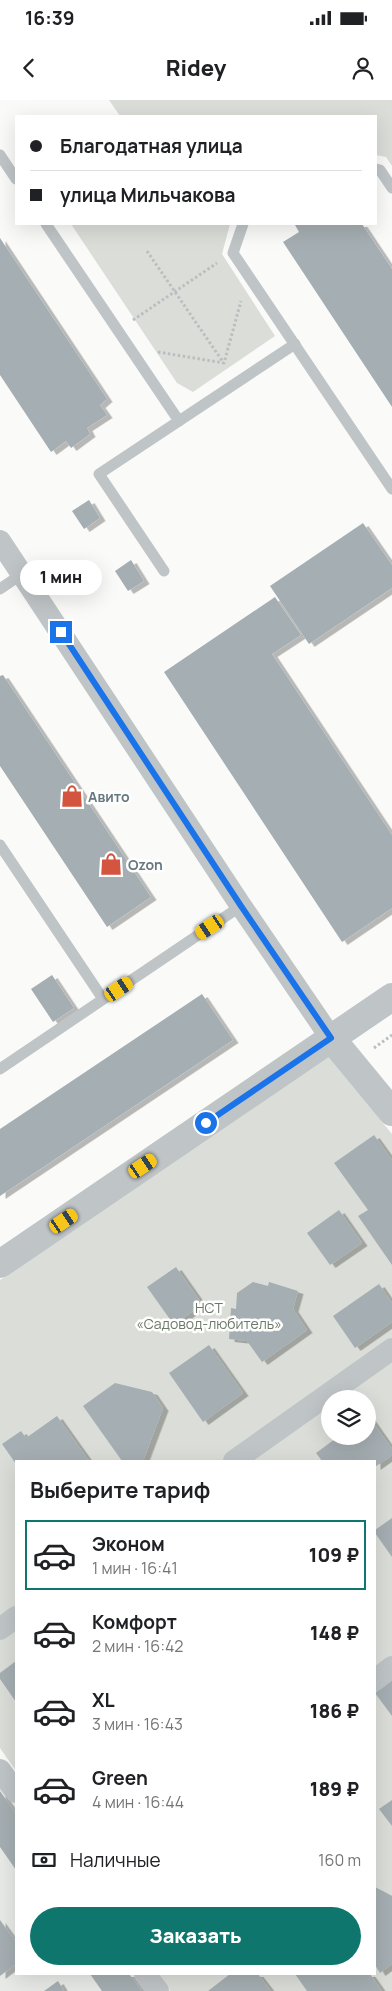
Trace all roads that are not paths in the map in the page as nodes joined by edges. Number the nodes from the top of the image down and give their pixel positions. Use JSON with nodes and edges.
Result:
{"nodes":[{"id":1,"x":0,"y":155,"type":"edge"},
{"id":2,"x":377,"y":169,"type":"edge"},
{"id":3,"x":15,"y":178,"type":"edge"},
{"id":4,"x":392,"y":188,"type":"edge"},
{"id":5,"x":47,"y":225,"type":"edge"},
{"id":6,"x":242,"y":225,"type":"edge"},
{"id":7,"x":295,"y":344,"type":"junction"},
{"id":8,"x":179,"y":421,"type":"junction"},
{"id":9,"x":392,"y":489,"type":"edge"},
{"id":10,"x":0,"y":541,"type":"edge"},
{"id":11,"x":164,"y":571,"type":"dead end"},
{"id":12,"x":22,"y":574,"type":"junction"},
{"id":13,"x":0,"y":589,"type":"edge"},
{"id":14,"x":0,"y":845,"type":"edge"},
{"id":15,"x":241,"y":906,"type":"junction"},
{"id":16,"x":392,"y":996,"type":"edge"},
{"id":17,"x":103,"y":999,"type":"junction"},
{"id":18,"x":331,"y":1038,"type":"junction"},
{"id":19,"x":0,"y":1069,"type":"edge"},
{"id":20,"x":392,"y":1112,"type":"edge"},
{"id":21,"x":0,"y":1264,"type":"edge"},
{"id":22,"x":392,"y":1349,"type":"edge"},
{"id":23,"x":235,"y":1460,"type":"edge"},
{"id":24,"x":15,"y":1618,"type":"edge"},
{"id":25,"x":0,"y":1628,"type":"edge"},
{"id":26,"x":392,"y":1668,"type":"edge"},
{"id":27,"x":376,"y":1679,"type":"edge"},
{"id":28,"x":0,"y":1770,"type":"edge"},
{"id":29,"x":15,"y":1791,"type":"edge"},
{"id":30,"x":146,"y":1975,"type":"edge"},
{"id":31,"x":158,"y":1991,"type":"edge"}],
"edges":[{"from":1,"to":3,"type":"lane"},
{"from":2,"to":4,"type":"lane"},
{"from":5,"to":8,"type":"lane"},
{"from":6,"to":7,"type":"lane"},
{"from":7,"to":8,"type":"lane"},
{"from":7,"to":9,"type":"lane"},
{"from":8,"to":11,"type":"lane"},
{"from":10,"to":12,"type":"street"},
{"from":12,"to":13,"type":"lane"},
{"from":12,"to":15,"type":"street"},
{"from":14,"to":17,"type":"lane"},
{"from":15,"to":17,"type":"lane"},
{"from":15,"to":18,"type":"street"},
{"from":16,"to":18,"type":"street"},
{"from":17,"to":19,"type":"lane"},
{"from":18,"to":20,"type":"street"},
{"from":18,"to":21,"type":"street"},
{"from":22,"to":23,"type":"street"},
{"from":24,"to":25,"type":"street"},
{"from":26,"to":27,"type":"street"},
{"from":28,"to":29,"type":"street"},
{"from":30,"to":31,"type":"street"}]}
